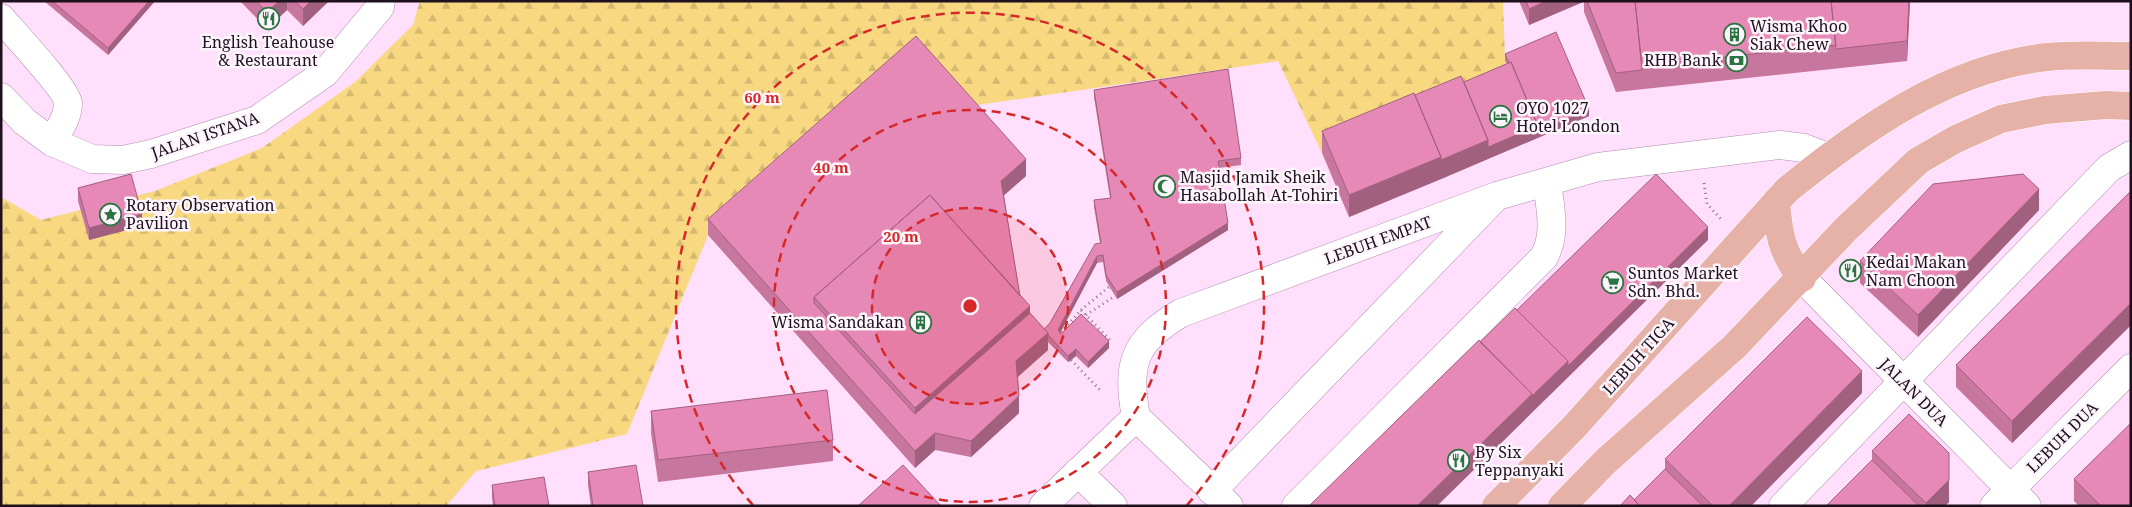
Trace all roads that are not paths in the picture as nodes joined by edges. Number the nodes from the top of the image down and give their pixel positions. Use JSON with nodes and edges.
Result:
{"nodes":[{"id":1,"x":381,"y":1,"type":"edge"},
{"id":2,"x":1,"y":18,"type":"edge"},
{"id":3,"x":2131,"y":56,"type":"edge"},
{"id":4,"x":1,"y":97,"type":"edge"},
{"id":5,"x":2131,"y":106,"type":"edge"},
{"id":6,"x":52,"y":142,"type":"junction"},
{"id":7,"x":2131,"y":155,"type":"edge"},
{"id":8,"x":1828,"y":157,"type":"junction"},
{"id":9,"x":1547,"y":182,"type":"junction"},
{"id":10,"x":1497,"y":196,"type":"junction"},
{"id":11,"x":1776,"y":202,"type":"junction"},
{"id":12,"x":1802,"y":278,"type":"junction"},
{"id":13,"x":2131,"y":368,"type":"edge"},
{"id":14,"x":1904,"y":381,"type":"junction"},
{"id":15,"x":1136,"y":417,"type":"junction"},
{"id":16,"x":1078,"y":472,"type":"junction"},
{"id":17,"x":1220,"y":499,"type":"edge"},
{"id":18,"x":2010,"y":500,"type":"edge"},
{"id":19,"x":1043,"y":506,"type":"edge"},
{"id":20,"x":1113,"y":506,"type":"edge"},
{"id":21,"x":1296,"y":506,"type":"edge"},
{"id":22,"x":1496,"y":506,"type":"edge"},
{"id":23,"x":1562,"y":506,"type":"edge"},
{"id":24,"x":1783,"y":506,"type":"edge"}],
"edges":[{"from":1,"to":6,"type":"street","name":"JALAN ISTANA"},
{"from":2,"to":6,"type":"street"},
{"from":3,"to":8,"type":"main road","name":"LEBUH TIGA"},
{"from":4,"to":6,"type":"street","name":"JALAN ISTANA"},
{"from":5,"to":12,"type":"main road"},
{"from":7,"to":14,"type":"street"},
{"from":8,"to":9,"type":"street","name":"LEBUH EMPAT"},
{"from":8,"to":11,"type":"main road","name":"LEBUH TIGA"},
{"from":9,"to":10,"type":"street","name":"LEBUH EMPAT"},
{"from":9,"to":21,"type":"street"},
{"from":10,"to":15,"type":"street","name":"LEBUH EMPAT"},
{"from":10,"to":17,"type":"street"},
{"from":11,"to":12,"type":"main road"},
{"from":11,"to":22,"type":"main road","name":"LEBUH TIGA"},
{"from":12,"to":14,"type":"street","name":"JALAN DUA"},
{"from":12,"to":23,"type":"main road"},
{"from":13,"to":18,"type":"street","name":"LEBUH DUA"},
{"from":14,"to":18,"type":"street","name":"JALAN DUA"},
{"from":14,"to":24,"type":"street"},
{"from":15,"to":16,"type":"street"},
{"from":15,"to":17,"type":"street"},
{"from":16,"to":19,"type":"street"},
{"from":16,"to":20,"type":"street"}]}
